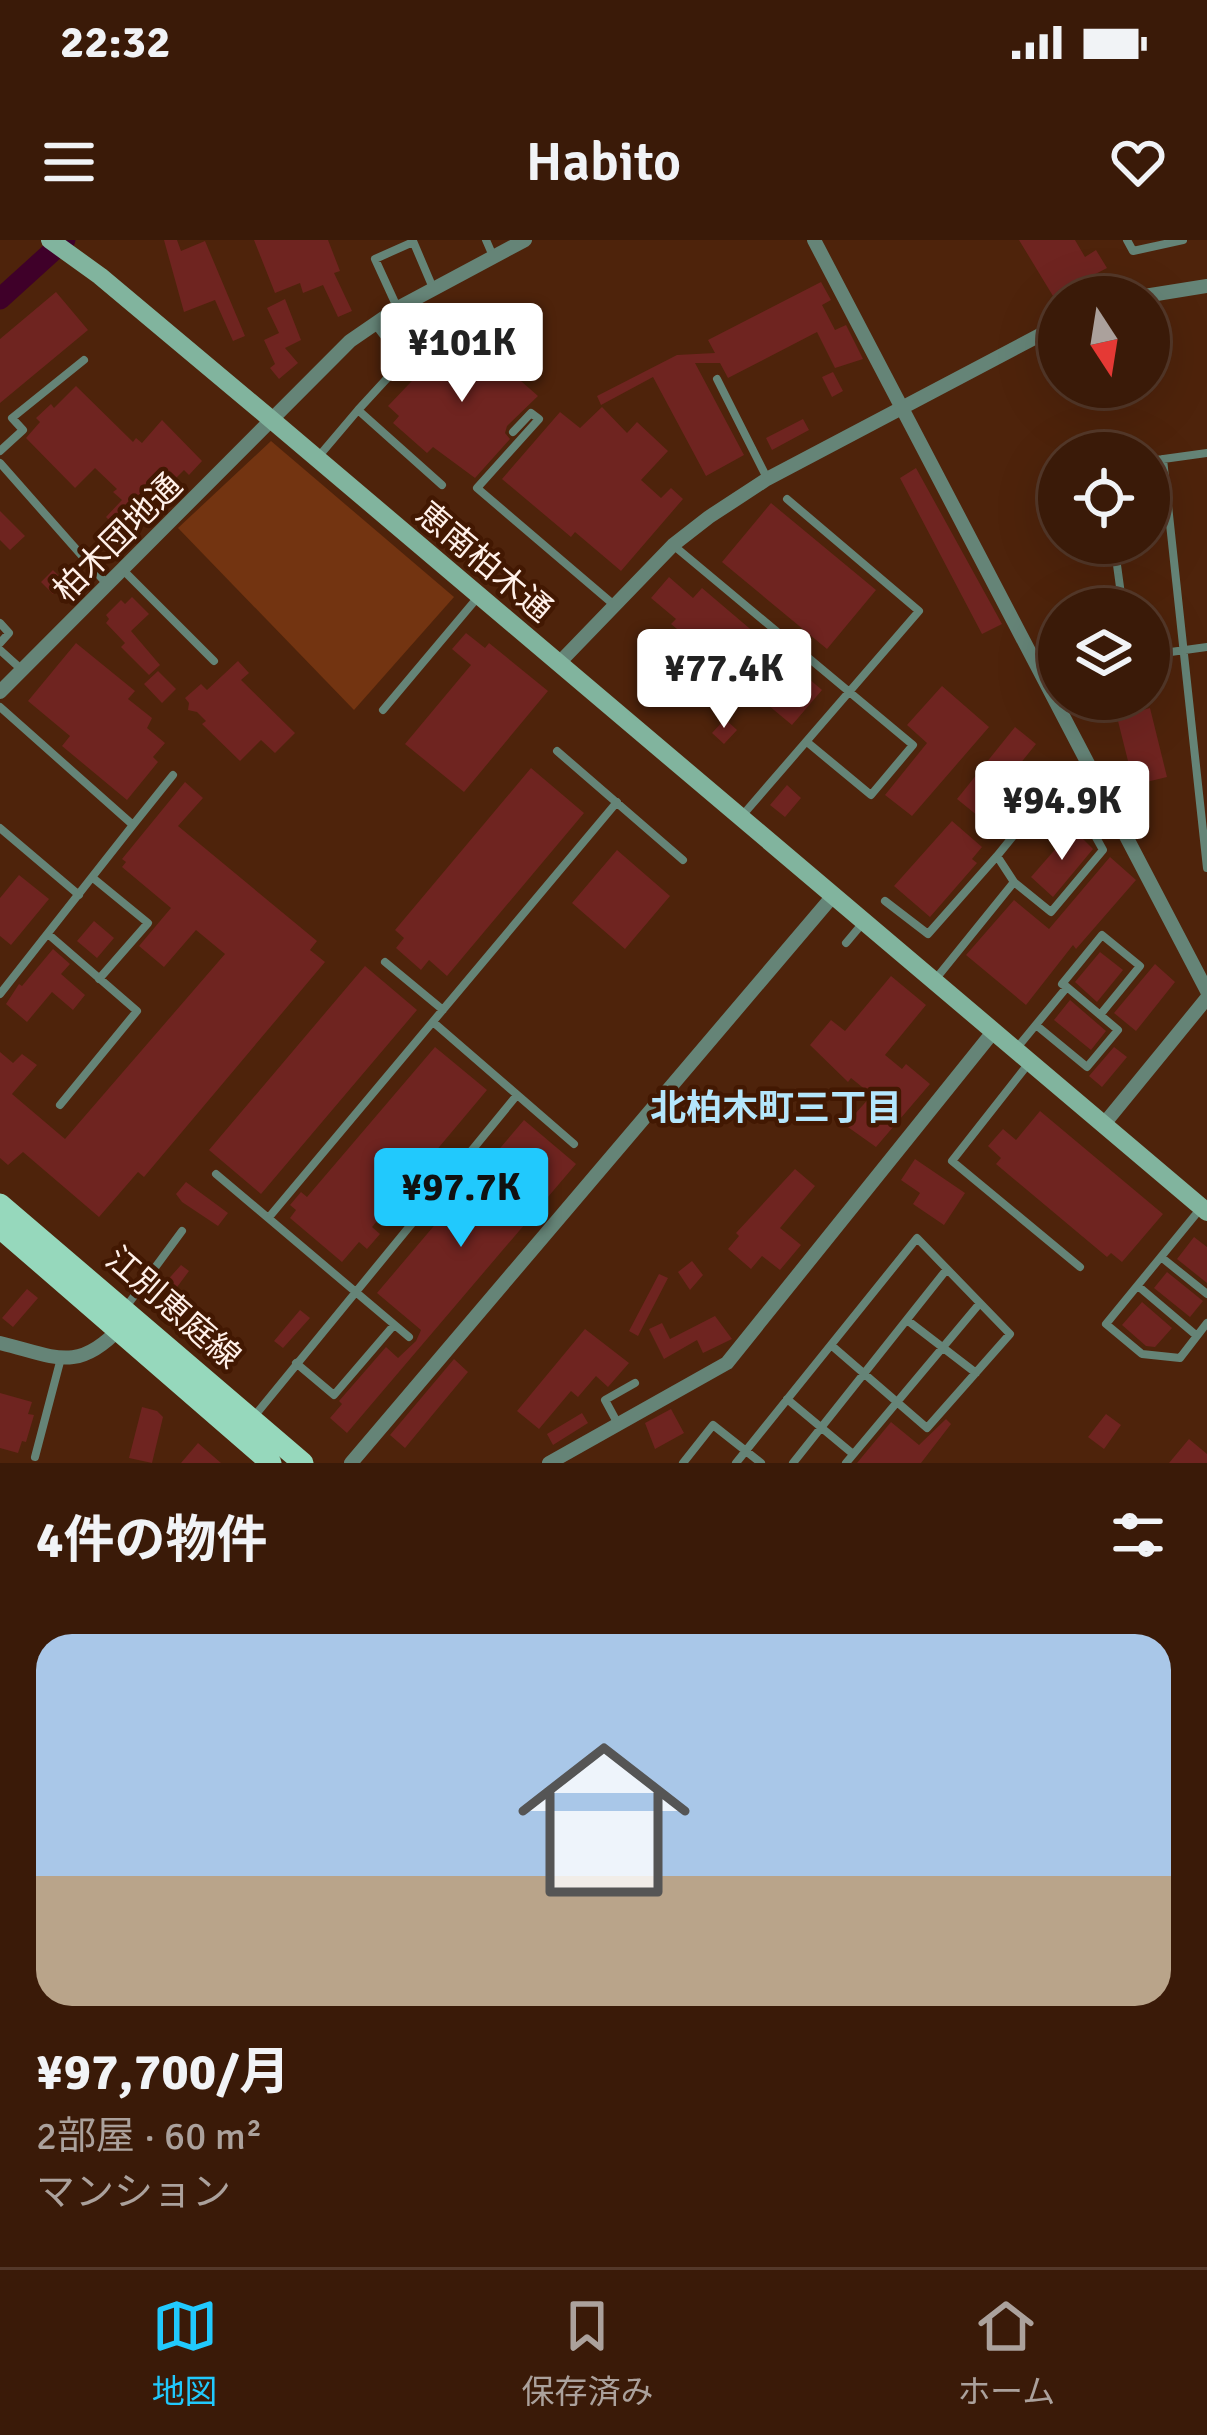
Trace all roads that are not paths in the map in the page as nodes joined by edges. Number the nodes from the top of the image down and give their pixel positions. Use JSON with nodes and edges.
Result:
{"nodes":[{"id":1,"x":50,"y":240,"type":"edge"},
{"id":2,"x":486,"y":240,"type":"edge"},
{"id":3,"x":525,"y":240,"type":"edge"},
{"id":4,"x":814,"y":240,"type":"edge"},
{"id":5,"x":1127,"y":240,"type":"edge"},
{"id":6,"x":1184,"y":240,"type":"edge"},
{"id":7,"x":413,"y":241,"type":"edge"},
{"id":8,"x":494,"y":257,"type":"junction"},
{"id":9,"x":1207,"y":286,"type":"edge"},
{"id":10,"x":434,"y":289,"type":"junction"},
{"id":11,"x":1170,"y":292,"type":"edge"},
{"id":12,"x":398,"y":308,"type":"junction"},
{"id":13,"x":374,"y":323,"type":"junction"},
{"id":14,"x":1038,"y":336,"type":"edge"},
{"id":15,"x":84,"y":360,"type":"dead end"},
{"id":16,"x":717,"y":380,"type":"dead end"},
{"id":17,"x":901,"y":407,"type":"junction"},
{"id":18,"x":358,"y":410,"type":"junction"},
{"id":19,"x":273,"y":421,"type":"junction"},
{"id":20,"x":513,"y":432,"type":"dead end"},
{"id":21,"x":0,"y":451,"type":"edge"},
{"id":22,"x":1207,"y":453,"type":"edge"},
{"id":23,"x":317,"y":458,"type":"junction"},
{"id":24,"x":1170,"y":458,"type":"edge"},
{"id":25,"x":0,"y":463,"type":"edge"},
{"id":26,"x":767,"y":479,"type":"junction"},
{"id":27,"x":442,"y":485,"type":"dead end"},
{"id":28,"x":788,"y":499,"type":"dead end"},
{"id":29,"x":1170,"y":532,"type":"edge"},
{"id":30,"x":673,"y":545,"type":"junction"},
{"id":31,"x":122,"y":569,"type":"junction"},
{"id":32,"x":107,"y":584,"type":"junction"},
{"id":33,"x":479,"y":596,"type":"junction"},
{"id":34,"x":614,"y":605,"type":"junction"},
{"id":35,"x":0,"y":623,"type":"edge"},
{"id":36,"x":0,"y":646,"type":"edge"},
{"id":37,"x":1207,"y":647,"type":"edge"},
{"id":38,"x":1183,"y":650,"type":"junction"},
{"id":39,"x":1170,"y":652,"type":"edge"},
{"id":40,"x":214,"y":661,"type":"dead end"},
{"id":41,"x":560,"y":663,"type":"junction"},
{"id":42,"x":22,"y":670,"type":"junction"},
{"id":43,"x":0,"y":692,"type":"edge"},
{"id":44,"x":850,"y":693,"type":"junction"},
{"id":45,"x":0,"y":707,"type":"edge"},
{"id":46,"x":383,"y":710,"type":"dead end"},
{"id":47,"x":1207,"y":741,"type":"edge"},
{"id":48,"x":807,"y":742,"type":"junction"},
{"id":49,"x":1193,"y":743,"type":"junction"},
{"id":50,"x":557,"y":751,"type":"dead end"},
{"id":51,"x":173,"y":775,"type":"dead end"},
{"id":52,"x":617,"y":802,"type":"junction"},
{"id":53,"x":740,"y":818,"type":"junction"},
{"id":54,"x":133,"y":825,"type":"junction"},
{"id":55,"x":0,"y":828,"type":"edge"},
{"id":56,"x":997,"y":856,"type":"junction"},
{"id":57,"x":683,"y":860,"type":"dead end"},
{"id":58,"x":1207,"y":868,"type":"edge"},
{"id":59,"x":93,"y":878,"type":"junction"},
{"id":60,"x":1014,"y":882,"type":"junction"},
{"id":61,"x":79,"y":895,"type":"junction"},
{"id":62,"x":832,"y":896,"type":"junction"},
{"id":63,"x":885,"y":901,"type":"dead end"},
{"id":64,"x":863,"y":923,"type":"junction"},
{"id":65,"x":48,"y":934,"type":"junction"},
{"id":66,"x":845,"y":943,"type":"dead end"},
{"id":67,"x":385,"y":962,"type":"dead end"},
{"id":68,"x":99,"y":979,"type":"junction"},
{"id":69,"x":4,"y":981,"type":"edge"},
{"id":70,"x":933,"y":982,"type":"junction"},
{"id":71,"x":1067,"y":987,"type":"junction"},
{"id":72,"x":0,"y":994,"type":"edge"},
{"id":73,"x":1207,"y":994,"type":"edge"},
{"id":74,"x":443,"y":1010,"type":"junction"},
{"id":75,"x":1100,"y":1015,"type":"junction"},
{"id":76,"x":433,"y":1022,"type":"junction"},
{"id":77,"x":1036,"y":1025,"type":"junction"},
{"id":78,"x":993,"y":1032,"type":"junction"},
{"id":79,"x":1022,"y":1056,"type":"junction"},
{"id":80,"x":517,"y":1095,"type":"junction"},
{"id":81,"x":60,"y":1105,"type":"dead end"},
{"id":82,"x":1104,"y":1124,"type":"junction"},
{"id":83,"x":574,"y":1144,"type":"dead end"},
{"id":84,"x":216,"y":1174,"type":"dead end"},
{"id":85,"x":0,"y":1204,"type":"edge"},
{"id":86,"x":1205,"y":1209,"type":"edge"},
{"id":87,"x":270,"y":1216,"type":"junction"},
{"id":88,"x":0,"y":1228,"type":"edge"},
{"id":89,"x":182,"y":1231,"type":"dead end"},
{"id":90,"x":1161,"y":1257,"type":"junction"},
{"id":91,"x":1080,"y":1267,"type":"dead end"},
{"id":92,"x":946,"y":1269,"type":"junction"},
{"id":93,"x":1138,"y":1286,"type":"junction"},
{"id":94,"x":355,"y":1293,"type":"junction"},
{"id":95,"x":1207,"y":1294,"type":"edge"},
{"id":96,"x":980,"y":1303,"type":"junction"},
{"id":97,"x":123,"y":1318,"type":"junction"},
{"id":98,"x":907,"y":1320,"type":"junction"},
{"id":99,"x":1207,"y":1323,"type":"edge"},
{"id":100,"x":394,"y":1324,"type":"junction"},
{"id":101,"x":1197,"y":1336,"type":"junction"},
{"id":102,"x":409,"y":1337,"type":"dead end"},
{"id":103,"x":0,"y":1343,"type":"edge"},
{"id":104,"x":831,"y":1345,"type":"junction"},
{"id":105,"x":943,"y":1347,"type":"junction"},
{"id":106,"x":62,"y":1358,"type":"junction"},
{"id":107,"x":296,"y":1363,"type":"junction"},
{"id":108,"x":976,"y":1373,"type":"junction"},
{"id":109,"x":864,"y":1375,"type":"junction"},
{"id":110,"x":634,"y":1383,"type":"dead end"},
{"id":111,"x":788,"y":1399,"type":"junction"},
{"id":112,"x":896,"y":1402,"type":"junction"},
{"id":113,"x":618,"y":1424,"type":"junction"},
{"id":114,"x":246,"y":1427,"type":"junction"},
{"id":115,"x":821,"y":1427,"type":"junction"},
{"id":116,"x":746,"y":1451,"type":"junction"},
{"id":117,"x":853,"y":1454,"type":"junction"},
{"id":118,"x":35,"y":1457,"type":"dead end"},
{"id":119,"x":272,"y":1463,"type":"edge"},
{"id":120,"x":303,"y":1463,"type":"edge"},
{"id":121,"x":351,"y":1463,"type":"edge"},
{"id":122,"x":549,"y":1463,"type":"edge"},
{"id":123,"x":683,"y":1463,"type":"edge"},
{"id":124,"x":736,"y":1463,"type":"edge"},
{"id":125,"x":761,"y":1463,"type":"edge"},
{"id":126,"x":793,"y":1463,"type":"edge"},
{"id":127,"x":846,"y":1463,"type":"edge"}],
"edges":[{"from":1,"to":19,"type":"street","name":"恵南柏木通"},
{"from":2,"to":8,"type":"lane"},
{"from":3,"to":8,"type":"street","name":"柏木団地通"},
{"from":4,"to":17,"type":"street"},
{"from":5,"to":6,"type":"lane"},
{"from":7,"to":10,"type":"lane"},
{"from":7,"to":12,"type":"lane"},
{"from":8,"to":10,"type":"street","name":"柏木団地通"},
{"from":9,"to":11,"type":"street"},
{"from":10,"to":12,"type":"street","name":"柏木団地通"},
{"from":12,"to":13,"type":"street","name":"柏木団地通"},
{"from":13,"to":18,"type":"lane"},
{"from":13,"to":19,"type":"street","name":"柏木団地通"},
{"from":14,"to":17,"type":"street"},
{"from":15,"to":21,"type":"lane"},
{"from":16,"to":26,"type":"lane"},
{"from":17,"to":26,"type":"street"},
{"from":17,"to":73,"type":"street"},
{"from":18,"to":23,"type":"lane"},
{"from":18,"to":27,"type":"lane"},
{"from":19,"to":23,"type":"street","name":"恵南柏木通"},
{"from":19,"to":31,"type":"street","name":"柏木団地通"},
{"from":20,"to":34,"type":"lane"},
{"from":22,"to":24,"type":"lane"},
{"from":23,"to":33,"type":"street","name":"恵南柏木通"},
{"from":25,"to":32,"type":"lane"},
{"from":26,"to":30,"type":"street"},
{"from":28,"to":44,"type":"lane"},
{"from":29,"to":38,"type":"lane"},
{"from":30,"to":34,"type":"street"},
{"from":30,"to":44,"type":"lane"},
{"from":31,"to":32,"type":"street","name":"柏木団地通"},
{"from":31,"to":40,"type":"lane"},
{"from":32,"to":42,"type":"street","name":"柏木団地通"},
{"from":33,"to":41,"type":"street","name":"恵南柏木通"},
{"from":33,"to":46,"type":"lane"},
{"from":34,"to":41,"type":"street"},
{"from":35,"to":36,"type":"lane"},
{"from":36,"to":42,"type":"lane"},
{"from":37,"to":38,"type":"lane"},
{"from":38,"to":39,"type":"lane"},
{"from":38,"to":49,"type":"lane"},
{"from":41,"to":53,"type":"street","name":"恵南柏木通"},
{"from":42,"to":43,"type":"street","name":"柏木団地通"},
{"from":44,"to":48,"type":"lane"},
{"from":44,"to":48,"type":"lane"},
{"from":45,"to":54,"type":"lane"},
{"from":47,"to":49,"type":"lane"},
{"from":48,"to":53,"type":"lane"},
{"from":49,"to":58,"type":"lane"},
{"from":50,"to":52,"type":"lane"},
{"from":51,"to":54,"type":"lane"},
{"from":52,"to":57,"type":"lane"},
{"from":52,"to":74,"type":"lane"},
{"from":53,"to":62,"type":"street","name":"恵南柏木通"},
{"from":54,"to":59,"type":"lane"},
{"from":55,"to":61,"type":"lane"},
{"from":56,"to":60,"type":"lane"},
{"from":56,"to":60,"type":"lane"},
{"from":56,"to":63,"type":"lane"},
{"from":59,"to":61,"type":"lane"},
{"from":59,"to":68,"type":"lane"},
{"from":60,"to":70,"type":"lane"},
{"from":61,"to":65,"type":"lane"},
{"from":62,"to":64,"type":"street","name":"恵南柏木通"},
{"from":62,"to":121,"type":"street"},
{"from":64,"to":66,"type":"lane"},
{"from":64,"to":70,"type":"street","name":"恵南柏木通"},
{"from":65,"to":68,"type":"lane"},
{"from":65,"to":69,"type":"lane"},
{"from":67,"to":74,"type":"lane"},
{"from":68,"to":81,"type":"lane"},
{"from":69,"to":72,"type":"lane"},
{"from":70,"to":78,"type":"street","name":"恵南柏木通"},
{"from":71,"to":75,"type":"lane"},
{"from":71,"to":75,"type":"lane"},
{"from":71,"to":77,"type":"lane"},
{"from":73,"to":82,"type":"street"},
{"from":74,"to":76,"type":"lane"},
{"from":75,"to":77,"type":"lane"},
{"from":76,"to":80,"type":"lane"},
{"from":76,"to":87,"type":"lane"},
{"from":77,"to":79,"type":"lane"},
{"from":78,"to":79,"type":"street","name":"恵南柏木通"},
{"from":78,"to":113,"type":"street"},
{"from":79,"to":82,"type":"street","name":"恵南柏木通"},
{"from":79,"to":91,"type":"lane"},
{"from":80,"to":83,"type":"lane"},
{"from":80,"to":94,"type":"lane"},
{"from":82,"to":86,"type":"street","name":"恵南柏木通"},
{"from":84,"to":87,"type":"lane"},
{"from":85,"to":97,"type":"main road","name":"江別恵庭線"},
{"from":86,"to":90,"type":"lane"},
{"from":87,"to":94,"type":"lane"},
{"from":88,"to":97,"type":"main road","name":"江別恵庭線"},
{"from":89,"to":97,"type":"lane"},
{"from":90,"to":93,"type":"lane"},
{"from":90,"to":95,"type":"lane"},
{"from":92,"to":96,"type":"lane"},
{"from":92,"to":98,"type":"lane"},
{"from":92,"to":104,"type":"lane"},
{"from":93,"to":101,"type":"lane"},
{"from":93,"to":101,"type":"lane"},
{"from":94,"to":100,"type":"lane"},
{"from":94,"to":107,"type":"lane"},
{"from":96,"to":105,"type":"lane"},
{"from":96,"to":108,"type":"lane"},
{"from":97,"to":106,"type":"street"},
{"from":97,"to":114,"type":"main road","name":"江別恵庭線"},
{"from":98,"to":105,"type":"lane"},
{"from":98,"to":109,"type":"lane"},
{"from":99,"to":101,"type":"lane"},
{"from":100,"to":102,"type":"lane"},
{"from":100,"to":107,"type":"lane"},
{"from":103,"to":106,"type":"street"},
{"from":104,"to":109,"type":"lane"},
{"from":104,"to":111,"type":"lane"},
{"from":105,"to":108,"type":"lane"},
{"from":105,"to":112,"type":"lane"},
{"from":106,"to":118,"type":"lane"},
{"from":107,"to":114,"type":"lane"},
{"from":108,"to":112,"type":"lane"},
{"from":109,"to":112,"type":"lane"},
{"from":109,"to":115,"type":"lane"},
{"from":110,"to":113,"type":"lane"},
{"from":111,"to":115,"type":"lane"},
{"from":111,"to":116,"type":"lane"},
{"from":112,"to":117,"type":"lane"},
{"from":113,"to":122,"type":"street"},
{"from":114,"to":119,"type":"main road","name":"江別恵庭線"},
{"from":114,"to":120,"type":"main road","name":"江別恵庭線"},
{"from":115,"to":117,"type":"lane"},
{"from":115,"to":126,"type":"lane"},
{"from":116,"to":123,"type":"lane"},
{"from":116,"to":124,"type":"lane"},
{"from":116,"to":125,"type":"lane"},
{"from":117,"to":127,"type":"lane"}]}
